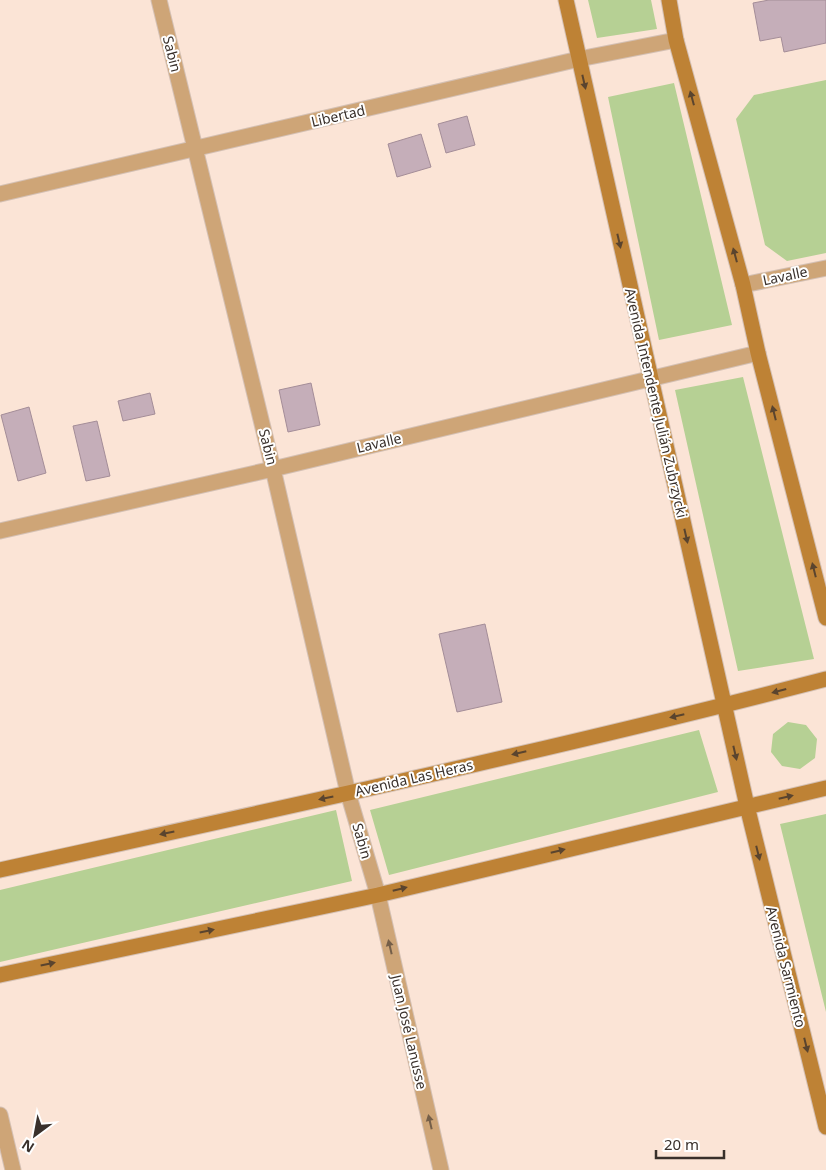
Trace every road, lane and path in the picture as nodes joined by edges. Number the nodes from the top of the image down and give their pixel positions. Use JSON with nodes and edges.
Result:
{"nodes":[{"id":1,"x":159,"y":0,"type":"edge"},
{"id":2,"x":566,"y":0,"type":"edge"},
{"id":3,"x":669,"y":0,"type":"edge"},
{"id":4,"x":676,"y":40,"type":"junction"},
{"id":5,"x":579,"y":60,"type":"junction"},
{"id":6,"x":196,"y":149,"type":"junction"},
{"id":7,"x":0,"y":194,"type":"edge"},
{"id":8,"x":826,"y":268,"type":"edge"},
{"id":9,"x":743,"y":285,"type":"junction"},
{"id":10,"x":758,"y":354,"type":"junction"},
{"id":11,"x":650,"y":378,"type":"junction"},
{"id":12,"x":273,"y":469,"type":"junction"},
{"id":13,"x":0,"y":531,"type":"edge"},
{"id":14,"x":826,"y":618,"type":"edge"},
{"id":15,"x":826,"y":679,"type":"edge"},
{"id":16,"x":724,"y":705,"type":"junction"},
{"id":17,"x":826,"y":788,"type":"edge"},
{"id":18,"x":348,"y":793,"type":"junction"},
{"id":19,"x":747,"y":806,"type":"junction"},
{"id":20,"x":0,"y":870,"type":"edge"},
{"id":21,"x":378,"y":895,"type":"junction"},
{"id":22,"x":0,"y":974,"type":"edge"},
{"id":23,"x":0,"y":1115,"type":"edge"},
{"id":24,"x":826,"y":1127,"type":"edge"},
{"id":25,"x":12,"y":1170,"type":"edge"},
{"id":26,"x":440,"y":1170,"type":"edge"}],
"edges":[{"from":1,"to":6,"type":"street","name":"Sabin"},
{"from":2,"to":5,"type":"main road","name":"Avenida Intendente Julián Zubrzycki"},
{"from":3,"to":4,"type":"main road"},
{"from":4,"to":5,"type":"street","name":"Libertad"},
{"from":9,"to":4,"type":"main road","one_way":true},
{"from":5,"to":6,"type":"street","name":"Libertad"},
{"from":5,"to":11,"type":"main road","name":"Avenida Intendente Julián Zubrzycki","one_way":true},
{"from":6,"to":7,"type":"street","name":"Libertad"},
{"from":6,"to":12,"type":"street","name":"Sabin"},
{"from":8,"to":9,"type":"street","name":"Lavalle"},
{"from":9,"to":10,"type":"main road"},
{"from":10,"to":11,"type":"street","name":"Lavalle"},
{"from":14,"to":10,"type":"main road","one_way":true},
{"from":11,"to":12,"type":"street","name":"Lavalle"},
{"from":11,"to":16,"type":"main road","name":"Avenida Intendente Julián Zubrzycki","one_way":true},
{"from":12,"to":13,"type":"street","name":"Lavalle"},
{"from":12,"to":18,"type":"street","name":"Sabin"},
{"from":15,"to":16,"type":"main road","name":"Avenida Las Heras","one_way":true},
{"from":16,"to":18,"type":"main road","name":"Avenida Las Heras","one_way":true},
{"from":16,"to":19,"type":"main road","name":"Avenida Intendente Julián Zubrzycki","one_way":true},
{"from":19,"to":17,"type":"main road","one_way":true},
{"from":18,"to":20,"type":"main road","name":"Avenida Las Heras","one_way":true},
{"from":18,"to":21,"type":"street","name":"Sabin"},
{"from":21,"to":19,"type":"main road","one_way":true},
{"from":19,"to":24,"type":"main road","name":"Avenida Sarmiento","one_way":true},
{"from":22,"to":21,"type":"main road","one_way":true},
{"from":26,"to":21,"type":"street","name":"Juan José Lanusse","one_way":true},
{"from":23,"to":25,"type":"street"}]}
